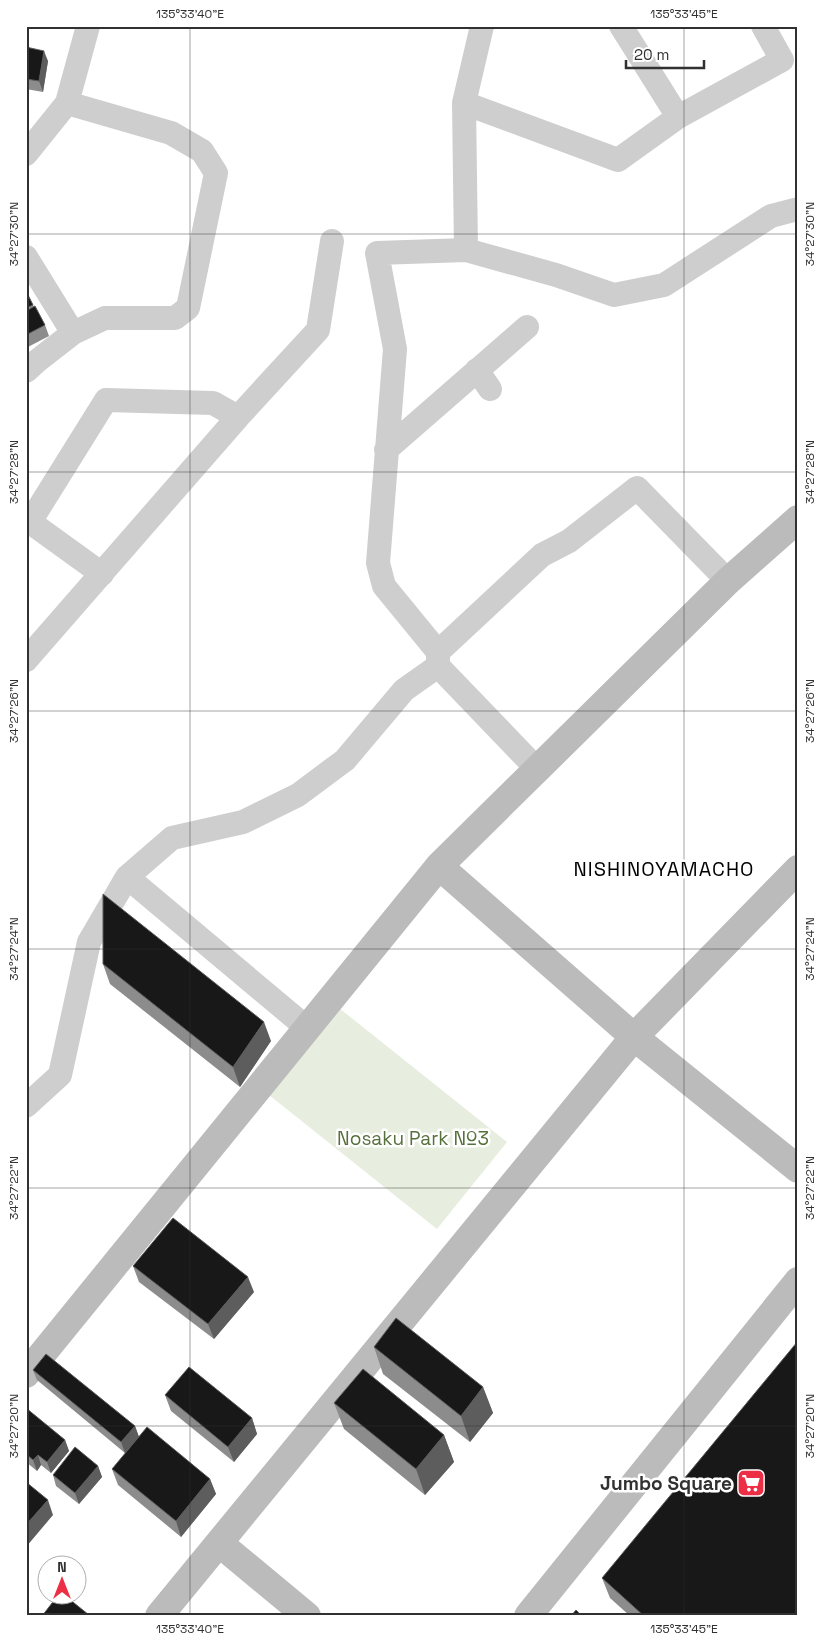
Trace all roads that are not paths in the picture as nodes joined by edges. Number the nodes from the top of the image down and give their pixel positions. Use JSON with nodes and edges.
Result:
{"nodes":[{"id":1,"x":88,"y":26,"type":"edge"},
{"id":2,"x":482,"y":26,"type":"edge"},
{"id":3,"x":621,"y":26,"type":"edge"},
{"id":4,"x":763,"y":26,"type":"edge"},
{"id":5,"x":67,"y":102,"type":"junction"},
{"id":6,"x":464,"y":103,"type":"junction"},
{"id":7,"x":678,"y":117,"type":"junction"},
{"id":8,"x":26,"y":154,"type":"edge"},
{"id":9,"x":798,"y":209,"type":"edge"},
{"id":10,"x":332,"y":241,"type":"dead end"},
{"id":11,"x":466,"y":250,"type":"junction"},
{"id":12,"x":26,"y":257,"type":"edge"},
{"id":13,"x":527,"y":327,"type":"dead end"},
{"id":14,"x":73,"y":333,"type":"junction"},
{"id":15,"x":26,"y":371,"type":"edge"},
{"id":16,"x":238,"y":417,"type":"junction"},
{"id":17,"x":386,"y":450,"type":"junction"},
{"id":18,"x":798,"y":519,"type":"edge"},
{"id":19,"x":102,"y":574,"type":"junction"},
{"id":20,"x":728,"y":581,"type":"junction"},
{"id":21,"x":438,"y":659,"type":"junction"},
{"id":22,"x":26,"y":660,"type":"edge"},
{"id":23,"x":537,"y":769,"type":"junction"},
{"id":24,"x":439,"y":866,"type":"junction"},
{"id":25,"x":798,"y":869,"type":"edge"},
{"id":26,"x":127,"y":877,"type":"junction"},
{"id":27,"x":307,"y":1028,"type":"junction"},
{"id":28,"x":634,"y":1037,"type":"junction"},
{"id":29,"x":26,"y":1106,"type":"edge"},
{"id":30,"x":798,"y":1169,"type":"edge"},
{"id":31,"x":798,"y":1280,"type":"edge"},
{"id":32,"x":26,"y":1374,"type":"edge"},
{"id":33,"x":218,"y":1543,"type":"junction"},
{"id":34,"x":159,"y":1616,"type":"edge"},
{"id":35,"x":307,"y":1616,"type":"edge"},
{"id":36,"x":528,"y":1616,"type":"edge"}],
"edges":[{"from":1,"to":5,"type":"street"},
{"from":2,"to":6,"type":"street"},
{"from":3,"to":7,"type":"street"},
{"from":4,"to":7,"type":"street"},
{"from":5,"to":8,"type":"street"},
{"from":5,"to":14,"type":"street"},
{"from":6,"to":7,"type":"street"},
{"from":6,"to":11,"type":"street"},
{"from":9,"to":11,"type":"street"},
{"from":10,"to":16,"type":"street"},
{"from":11,"to":17,"type":"street"},
{"from":12,"to":14,"type":"street"},
{"from":13,"to":17,"type":"street"},
{"from":14,"to":15,"type":"street"},
{"from":16,"to":19,"type":"street"},
{"from":16,"to":19,"type":"street"},
{"from":17,"to":21,"type":"street"},
{"from":18,"to":20,"type":"street"},
{"from":19,"to":22,"type":"street"},
{"from":20,"to":21,"type":"street"},
{"from":20,"to":23,"type":"street"},
{"from":21,"to":23,"type":"street"},
{"from":21,"to":26,"type":"street"},
{"from":23,"to":24,"type":"street"},
{"from":24,"to":27,"type":"street"},
{"from":24,"to":28,"type":"street"},
{"from":25,"to":28,"type":"street"},
{"from":26,"to":27,"type":"street"},
{"from":26,"to":29,"type":"street"},
{"from":27,"to":32,"type":"street"},
{"from":28,"to":30,"type":"street"},
{"from":28,"to":33,"type":"street"},
{"from":31,"to":36,"type":"street"},
{"from":33,"to":34,"type":"street"},
{"from":33,"to":35,"type":"street"}]}
